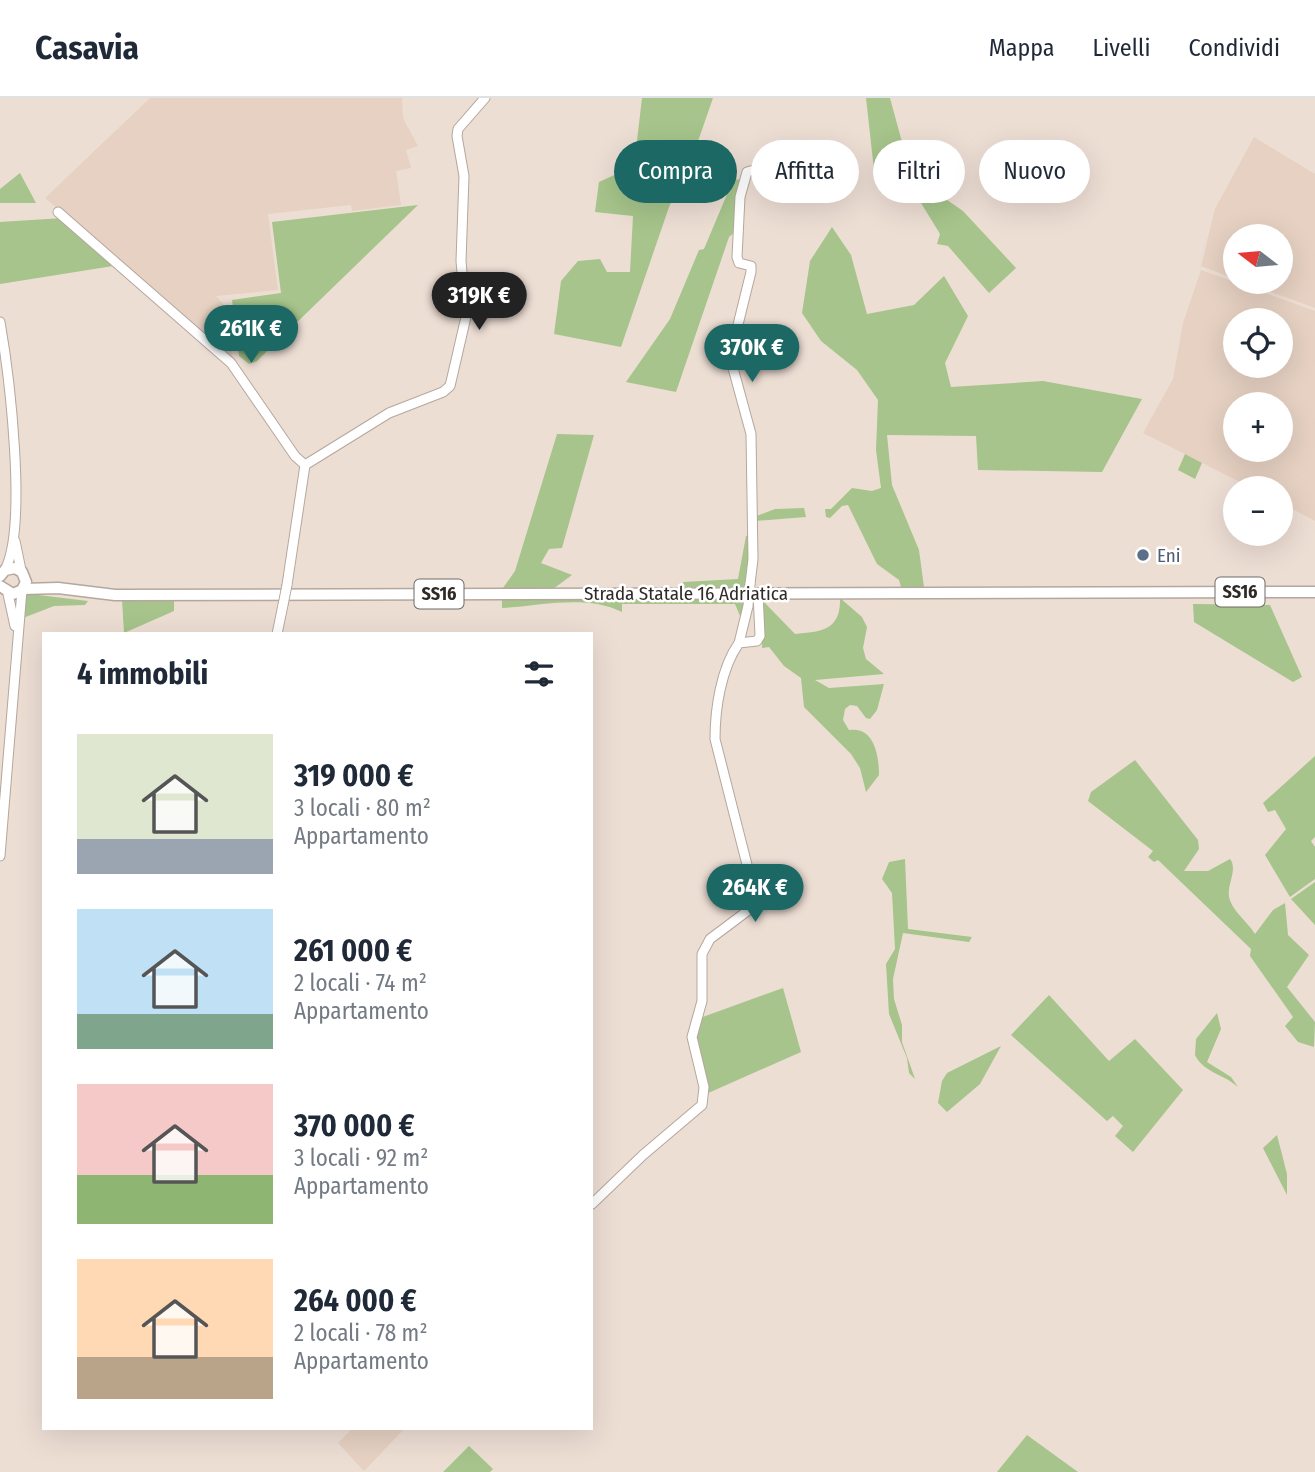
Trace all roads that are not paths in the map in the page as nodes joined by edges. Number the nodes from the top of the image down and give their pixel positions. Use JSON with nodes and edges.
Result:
{"nodes":[{"id":1,"x":485,"y":98,"type":"edge"},
{"id":2,"x":751,"y":171,"type":"edge"},
{"id":3,"x":58,"y":212,"type":"dead end"},
{"id":4,"x":0,"y":322,"type":"edge"},
{"id":5,"x":305,"y":465,"type":"junction"},
{"id":6,"x":13,"y":534,"type":"junction"},
{"id":7,"x":22,"y":572,"type":"junction"},
{"id":8,"x":2,"y":573,"type":"edge"},
{"id":9,"x":2,"y":588,"type":"edge"},
{"id":10,"x":58,"y":588,"type":"junction"},
{"id":11,"x":23,"y":589,"type":"junction"},
{"id":12,"x":757,"y":590,"type":"junction"},
{"id":13,"x":1315,"y":592,"type":"edge"},
{"id":14,"x":277,"y":632,"type":"edge"},
{"id":15,"x":17,"y":636,"type":"junction"},
{"id":16,"x":739,"y":643,"type":"junction"},
{"id":17,"x":0,"y":856,"type":"edge"},
{"id":18,"x":593,"y":1203,"type":"edge"}],
"edges":[{"from":1,"to":5,"type":"street"},
{"from":2,"to":12,"type":"street"},
{"from":3,"to":5,"type":"street"},
{"from":4,"to":6,"type":"street"},
{"from":5,"to":14,"type":"street","bridge":true},
{"from":6,"to":7,"type":"street"},
{"from":6,"to":8,"type":"street"},
{"from":7,"to":8,"type":"main road","number":"SS16"},
{"from":7,"to":10,"type":"main road","name":"Strada Statale 16 Adriatica","number":"SS16"},
{"from":7,"to":11,"type":"main road"},
{"from":9,"to":11,"type":"main road","number":"SS16"},
{"from":9,"to":15,"type":"street"},
{"from":10,"to":11,"type":"main road","name":"Strada Statale 16 Adriatica","number":"SS16"},
{"from":10,"to":12,"type":"main road","name":"Strada Statale 16 Adriatica","number":"SS16"},
{"from":11,"to":15,"type":"street"},
{"from":12,"to":13,"type":"main road","name":"Strada Statale 16 Adriatica","number":"SS16"},
{"from":12,"to":16,"type":"street","bridge":true},
{"from":12,"to":16,"type":"street"},
{"from":15,"to":17,"type":"street"},
{"from":16,"to":18,"type":"street"}]}
